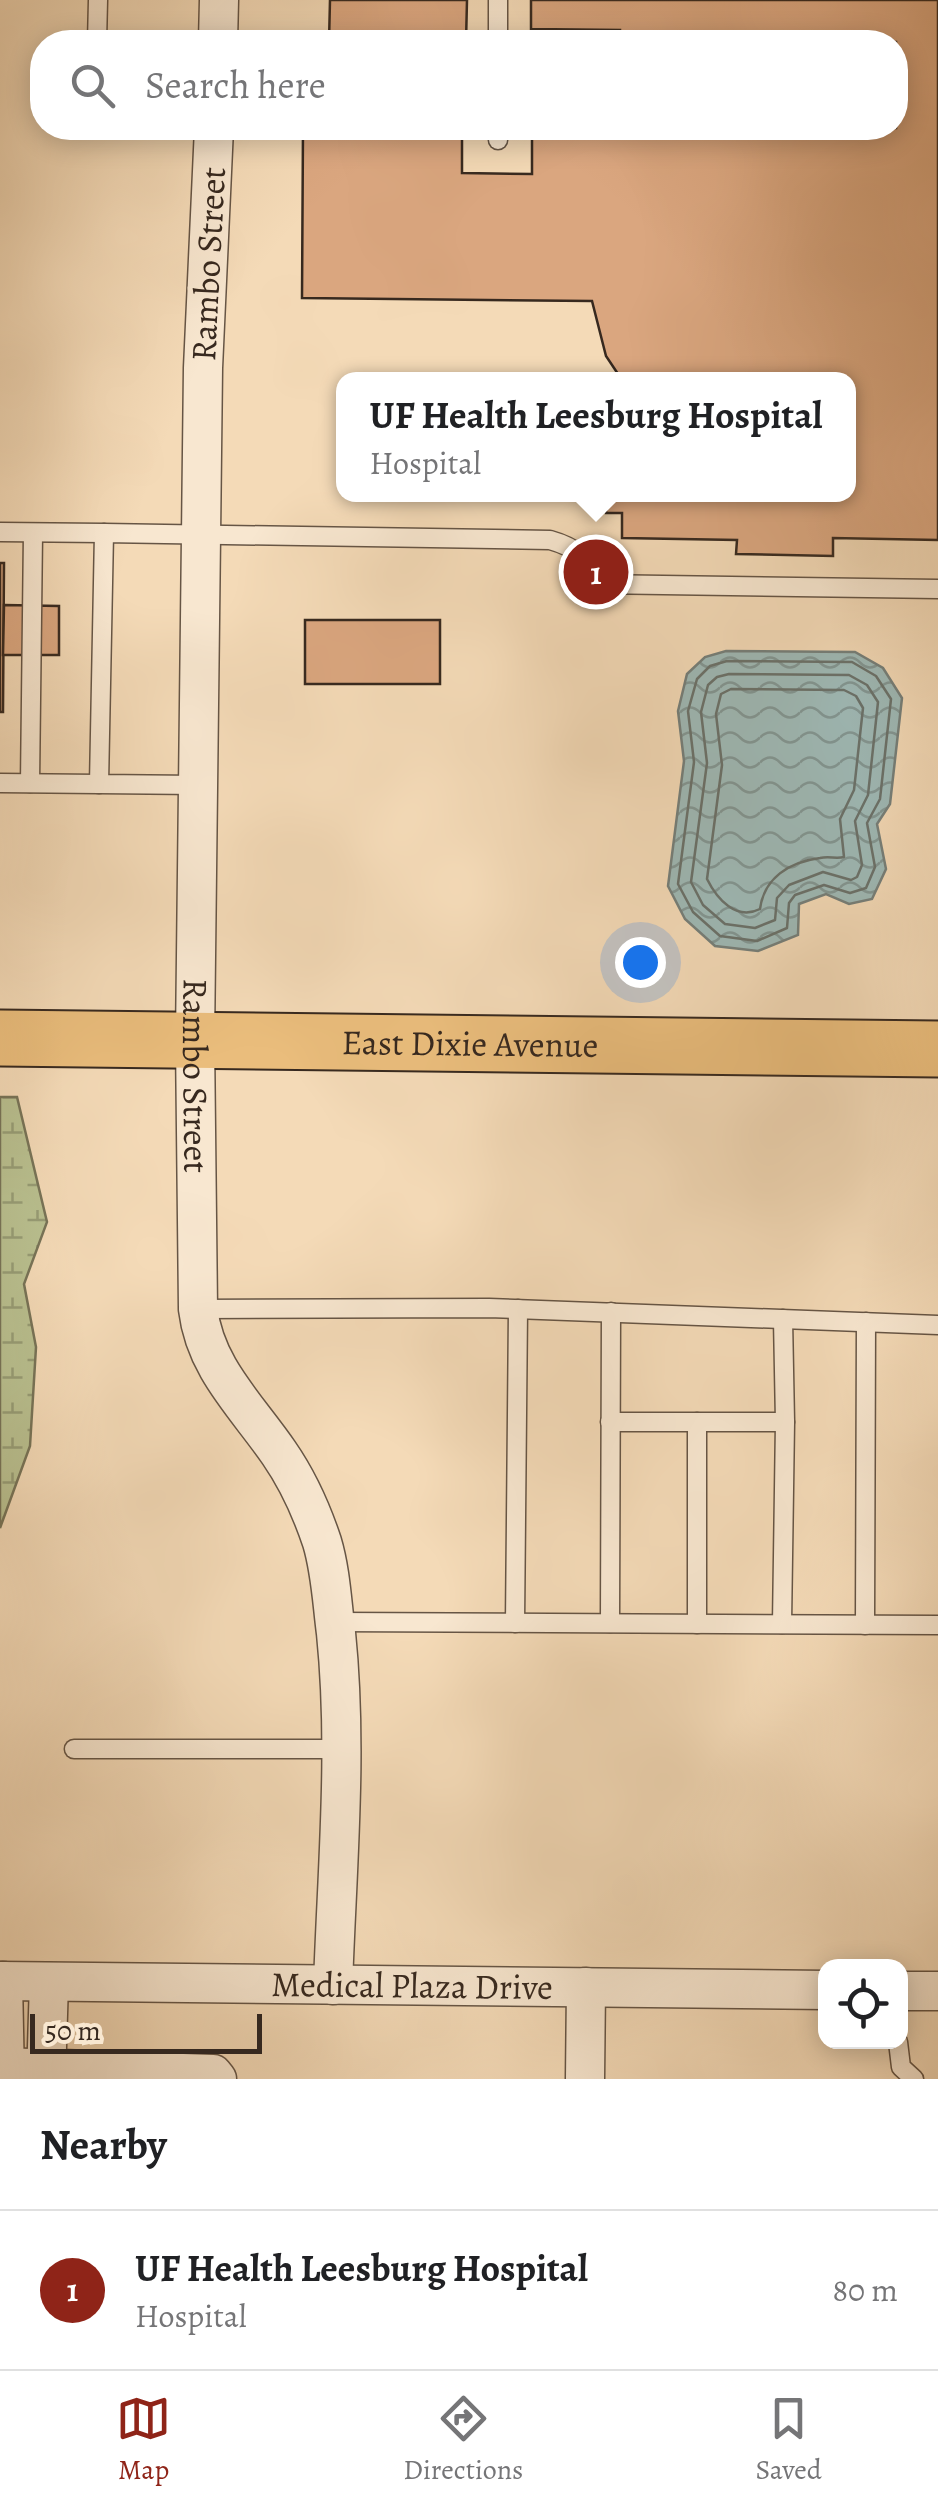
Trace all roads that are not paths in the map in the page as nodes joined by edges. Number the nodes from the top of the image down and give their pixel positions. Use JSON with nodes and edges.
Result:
{"nodes":[{"id":1,"x":98,"y":0,"type":"edge"},
{"id":2,"x":219,"y":0,"type":"edge"},
{"id":3,"x":498,"y":0,"type":"edge"},
{"id":4,"x":97,"y":30,"type":"edge"},
{"id":5,"x":218,"y":30,"type":"edge"},
{"id":6,"x":498,"y":30,"type":"edge"},
{"id":7,"x":213,"y":140,"type":"edge"},
{"id":8,"x":0,"y":532,"type":"edge"},
{"id":9,"x":33,"y":533,"type":"junction"},
{"id":10,"x":104,"y":533,"type":"junction"},
{"id":11,"x":201,"y":535,"type":"junction"},
{"id":12,"x":938,"y":589,"type":"edge"},
{"id":13,"x":0,"y":783,"type":"edge"},
{"id":14,"x":30,"y":783,"type":"junction"},
{"id":15,"x":99,"y":784,"type":"junction"},
{"id":16,"x":198,"y":786,"type":"junction"},
{"id":17,"x":0,"y":1038,"type":"edge"},
{"id":18,"x":195,"y":1040,"type":"junction"},
{"id":19,"x":938,"y":1050,"type":"edge"},
{"id":20,"x":198,"y":1308,"type":"junction"},
{"id":21,"x":518,"y":1308,"type":"junction"},
{"id":22,"x":610,"y":1312,"type":"junction"},
{"id":23,"x":783,"y":1319,"type":"junction"},
{"id":24,"x":866,"y":1322,"type":"junction"},
{"id":25,"x":938,"y":1324,"type":"edge"},
{"id":26,"x":610,"y":1422,"type":"junction"},
{"id":27,"x":697,"y":1422,"type":"junction"},
{"id":28,"x":785,"y":1422,"type":"junction"},
{"id":29,"x":334,"y":1622,"type":"junction"},
{"id":30,"x":515,"y":1623,"type":"junction"},
{"id":31,"x":610,"y":1623,"type":"junction"},
{"id":32,"x":697,"y":1624,"type":"junction"},
{"id":33,"x":782,"y":1624,"type":"junction"},
{"id":34,"x":865,"y":1625,"type":"junction"},
{"id":35,"x":938,"y":1625,"type":"edge"},
{"id":36,"x":74,"y":1749,"type":"dead end"},
{"id":37,"x":342,"y":1749,"type":"junction"},
{"id":38,"x":1,"y":1981,"type":"edge"},
{"id":39,"x":50,"y":1982,"type":"junction"},
{"id":40,"x":332,"y":1985,"type":"junction"},
{"id":41,"x":586,"y":1987,"type":"junction"},
{"id":42,"x":818,"y":1990,"type":"edge"},
{"id":43,"x":908,"y":1991,"type":"edge"},
{"id":44,"x":938,"y":1991,"type":"edge"},
{"id":45,"x":899,"y":2049,"type":"edge"},
{"id":46,"x":3,"y":2070,"type":"edge"},
{"id":47,"x":46,"y":2074,"type":"edge"},
{"id":48,"x":216,"y":2079,"type":"edge"},
{"id":49,"x":585,"y":2079,"type":"edge"},
{"id":50,"x":914,"y":2079,"type":"edge"}],
"edges":[{"from":1,"to":4,"type":"lane"},
{"from":2,"to":5,"type":"street"},
{"from":3,"to":6,"type":"lane"},
{"from":7,"to":11,"type":"street","name":"Rambo Street"},
{"from":8,"to":9,"type":"lane"},
{"from":9,"to":10,"type":"lane"},
{"from":9,"to":14,"type":"lane"},
{"from":10,"to":11,"type":"lane"},
{"from":10,"to":15,"type":"lane"},
{"from":11,"to":12,"type":"lane"},
{"from":11,"to":16,"type":"street","name":"Rambo Street"},
{"from":13,"to":14,"type":"lane"},
{"from":14,"to":15,"type":"lane"},
{"from":15,"to":16,"type":"lane"},
{"from":16,"to":18,"type":"street","name":"Rambo Street"},
{"from":17,"to":18,"type":"main road","name":"East Dixie Avenue"},
{"from":18,"to":19,"type":"main road","name":"East Dixie Avenue"},
{"from":18,"to":20,"type":"street","name":"Rambo Street"},
{"from":20,"to":21,"type":"lane"},
{"from":20,"to":29,"type":"street","name":"Rambo Street"},
{"from":21,"to":22,"type":"lane"},
{"from":21,"to":30,"type":"lane"},
{"from":22,"to":23,"type":"lane"},
{"from":22,"to":26,"type":"lane"},
{"from":23,"to":24,"type":"lane"},
{"from":23,"to":28,"type":"lane"},
{"from":24,"to":25,"type":"lane"},
{"from":24,"to":34,"type":"lane"},
{"from":26,"to":27,"type":"lane"},
{"from":26,"to":31,"type":"lane"},
{"from":27,"to":28,"type":"lane"},
{"from":27,"to":32,"type":"lane"},
{"from":28,"to":33,"type":"lane"},
{"from":29,"to":30,"type":"lane"},
{"from":29,"to":37,"type":"street","name":"Rambo Street"},
{"from":30,"to":31,"type":"lane"},
{"from":31,"to":32,"type":"lane"},
{"from":32,"to":33,"type":"lane"},
{"from":33,"to":34,"type":"lane"},
{"from":34,"to":35,"type":"lane"},
{"from":36,"to":37,"type":"lane"},
{"from":37,"to":40,"type":"street","name":"Rambo Street"},
{"from":38,"to":39,"type":"street","name":"Medical Plaza Drive"},
{"from":38,"to":46,"type":"street"},
{"from":39,"to":40,"type":"street","name":"Medical Plaza Drive"},
{"from":39,"to":47,"type":"street"},
{"from":40,"to":41,"type":"street","name":"Medical Plaza Drive"},
{"from":41,"to":42,"type":"street","name":"Medical Plaza Drive"},
{"from":41,"to":49,"type":"street"},
{"from":43,"to":44,"type":"street"},
{"from":45,"to":50,"type":"lane"},
{"from":46,"to":47,"type":"street"},
{"from":47,"to":48,"type":"street"}]}
